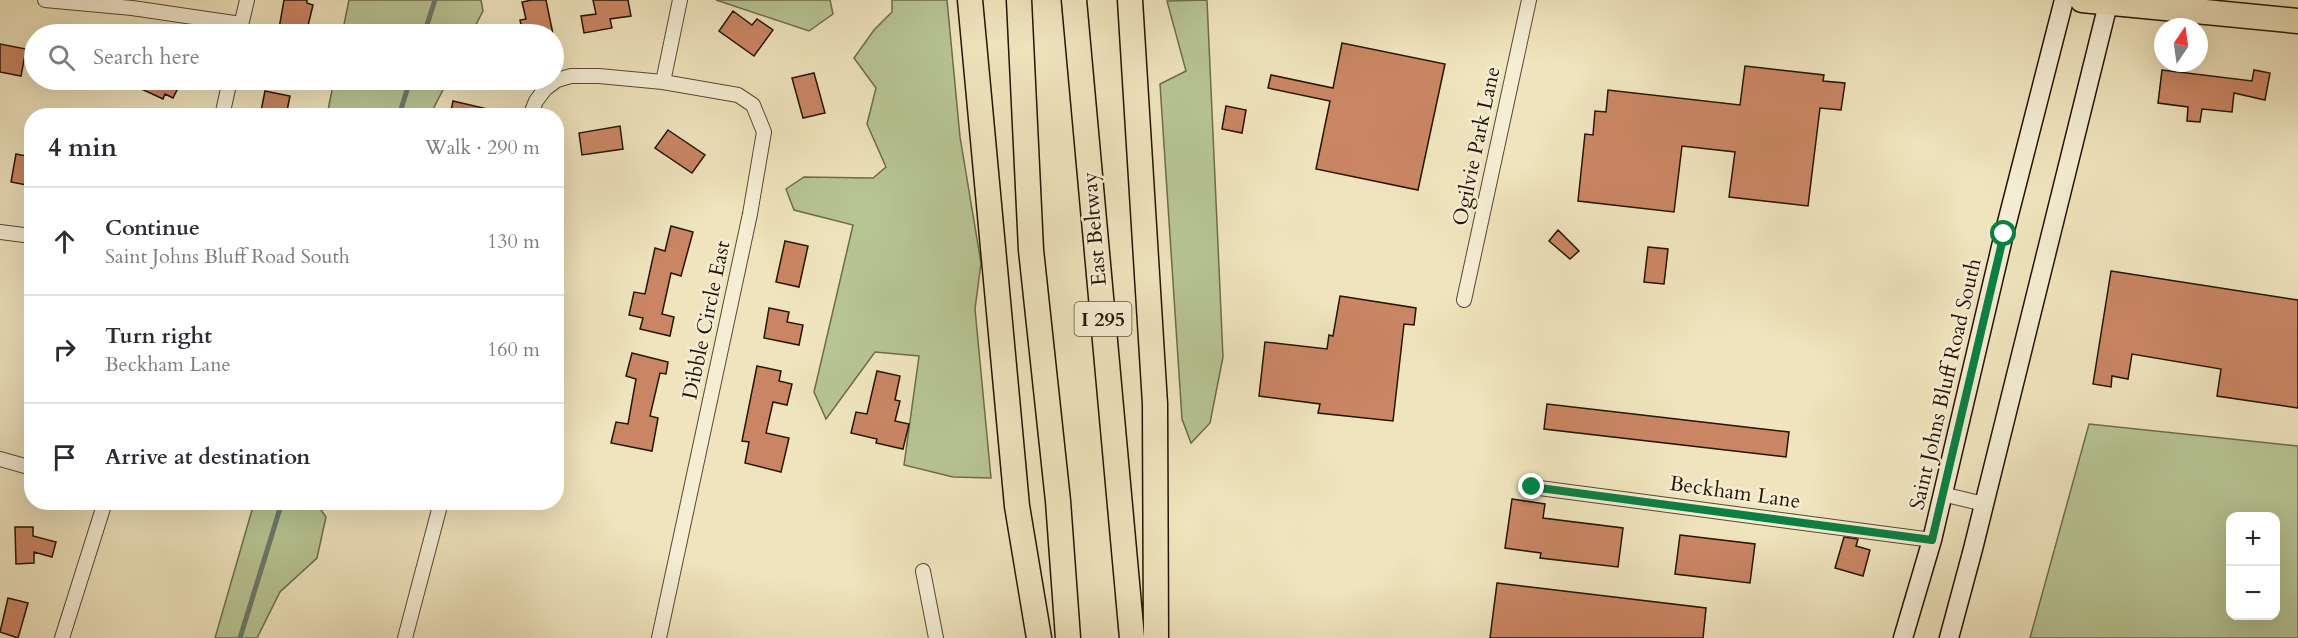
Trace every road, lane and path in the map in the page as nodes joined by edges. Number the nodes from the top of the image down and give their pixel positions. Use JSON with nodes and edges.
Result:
{"nodes":[{"id":1,"x":45,"y":0,"type":"edge"},
{"id":2,"x":247,"y":0,"type":"edge"},
{"id":3,"x":680,"y":0,"type":"edge"},
{"id":4,"x":970,"y":0,"type":"edge"},
{"id":5,"x":1019,"y":0,"type":"edge"},
{"id":6,"x":1074,"y":0,"type":"edge"},
{"id":7,"x":1529,"y":0,"type":"edge"},
{"id":8,"x":2064,"y":0,"type":"edge"},
{"id":9,"x":2082,"y":0,"type":"edge"},
{"id":10,"x":1131,"y":1,"type":"edge"},
{"id":11,"x":2109,"y":1,"type":"edge"},
{"id":12,"x":2298,"y":21,"type":"edge"},
{"id":13,"x":214,"y":24,"type":"edge"},
{"id":14,"x":241,"y":24,"type":"edge"},
{"id":15,"x":564,"y":78,"type":"edge"},
{"id":16,"x":663,"y":82,"type":"junction"},
{"id":17,"x":228,"y":90,"type":"edge"},
{"id":18,"x":544,"y":90,"type":"edge"},
{"id":19,"x":224,"y":108,"type":"edge"},
{"id":20,"x":533,"y":108,"type":"edge"},
{"id":21,"x":0,"y":232,"type":"edge"},
{"id":22,"x":24,"y":235,"type":"edge"},
{"id":23,"x":1464,"y":300,"type":"dead end"},
{"id":24,"x":0,"y":459,"type":"edge"},
{"id":25,"x":24,"y":466,"type":"edge"},
{"id":26,"x":1532,"y":487,"type":"dead end"},
{"id":27,"x":1942,"y":494,"type":"junction"},
{"id":28,"x":1984,"y":504,"type":"junction"},
{"id":29,"x":102,"y":510,"type":"edge"},
{"id":30,"x":439,"y":510,"type":"edge"},
{"id":31,"x":1932,"y":540,"type":"junction"},
{"id":32,"x":922,"y":571,"type":"dead end"},
{"id":33,"x":62,"y":638,"type":"edge"},
{"id":34,"x":405,"y":638,"type":"edge"},
{"id":35,"x":659,"y":638,"type":"edge"},
{"id":36,"x":936,"y":638,"type":"edge"},
{"id":37,"x":1039,"y":638,"type":"edge"},
{"id":38,"x":1068,"y":638,"type":"edge"},
{"id":39,"x":1132,"y":638,"type":"edge"},
{"id":40,"x":1156,"y":638,"type":"edge"},
{"id":41,"x":1903,"y":638,"type":"edge"},
{"id":42,"x":1949,"y":638,"type":"edge"}],
"edges":[{"from":1,"to":13,"type":"street"},
{"from":2,"to":14,"type":"street"},
{"from":3,"to":16,"type":"street"},
{"from":4,"to":37,"type":"highway"},
{"from":5,"to":38,"type":"highway"},
{"from":6,"to":39,"type":"highway","name":"East Beltway","number":"I 295"},
{"from":7,"to":23,"type":"street","name":"Ogilvie Park Lane"},
{"from":8,"to":27,"type":"main road","name":"Saint Johns Bluff Road South"},
{"from":9,"to":11,"type":"highway"},
{"from":10,"to":40,"type":"highway"},
{"from":11,"to":12,"type":"highway"},
{"from":11,"to":28,"type":"main road"},
{"from":15,"to":16,"type":"street","name":"Dibble Circle East"},
{"from":16,"to":35,"type":"street","name":"Dibble Circle East"},
{"from":17,"to":19,"type":"street"},
{"from":18,"to":20,"type":"street","name":"Dibble Circle East"},
{"from":21,"to":22,"type":"street"},
{"from":24,"to":25,"type":"street"},
{"from":26,"to":31,"type":"street","name":"Beckham Lane"},
{"from":27,"to":28,"type":"street"},
{"from":27,"to":31,"type":"main road","name":"Saint Johns Bluff Road South"},
{"from":28,"to":42,"type":"main road"},
{"from":29,"to":33,"type":"street"},
{"from":30,"to":34,"type":"street"},
{"from":31,"to":41,"type":"main road","name":"Saint Johns Bluff Road South"},
{"from":32,"to":36,"type":"street"}]}
